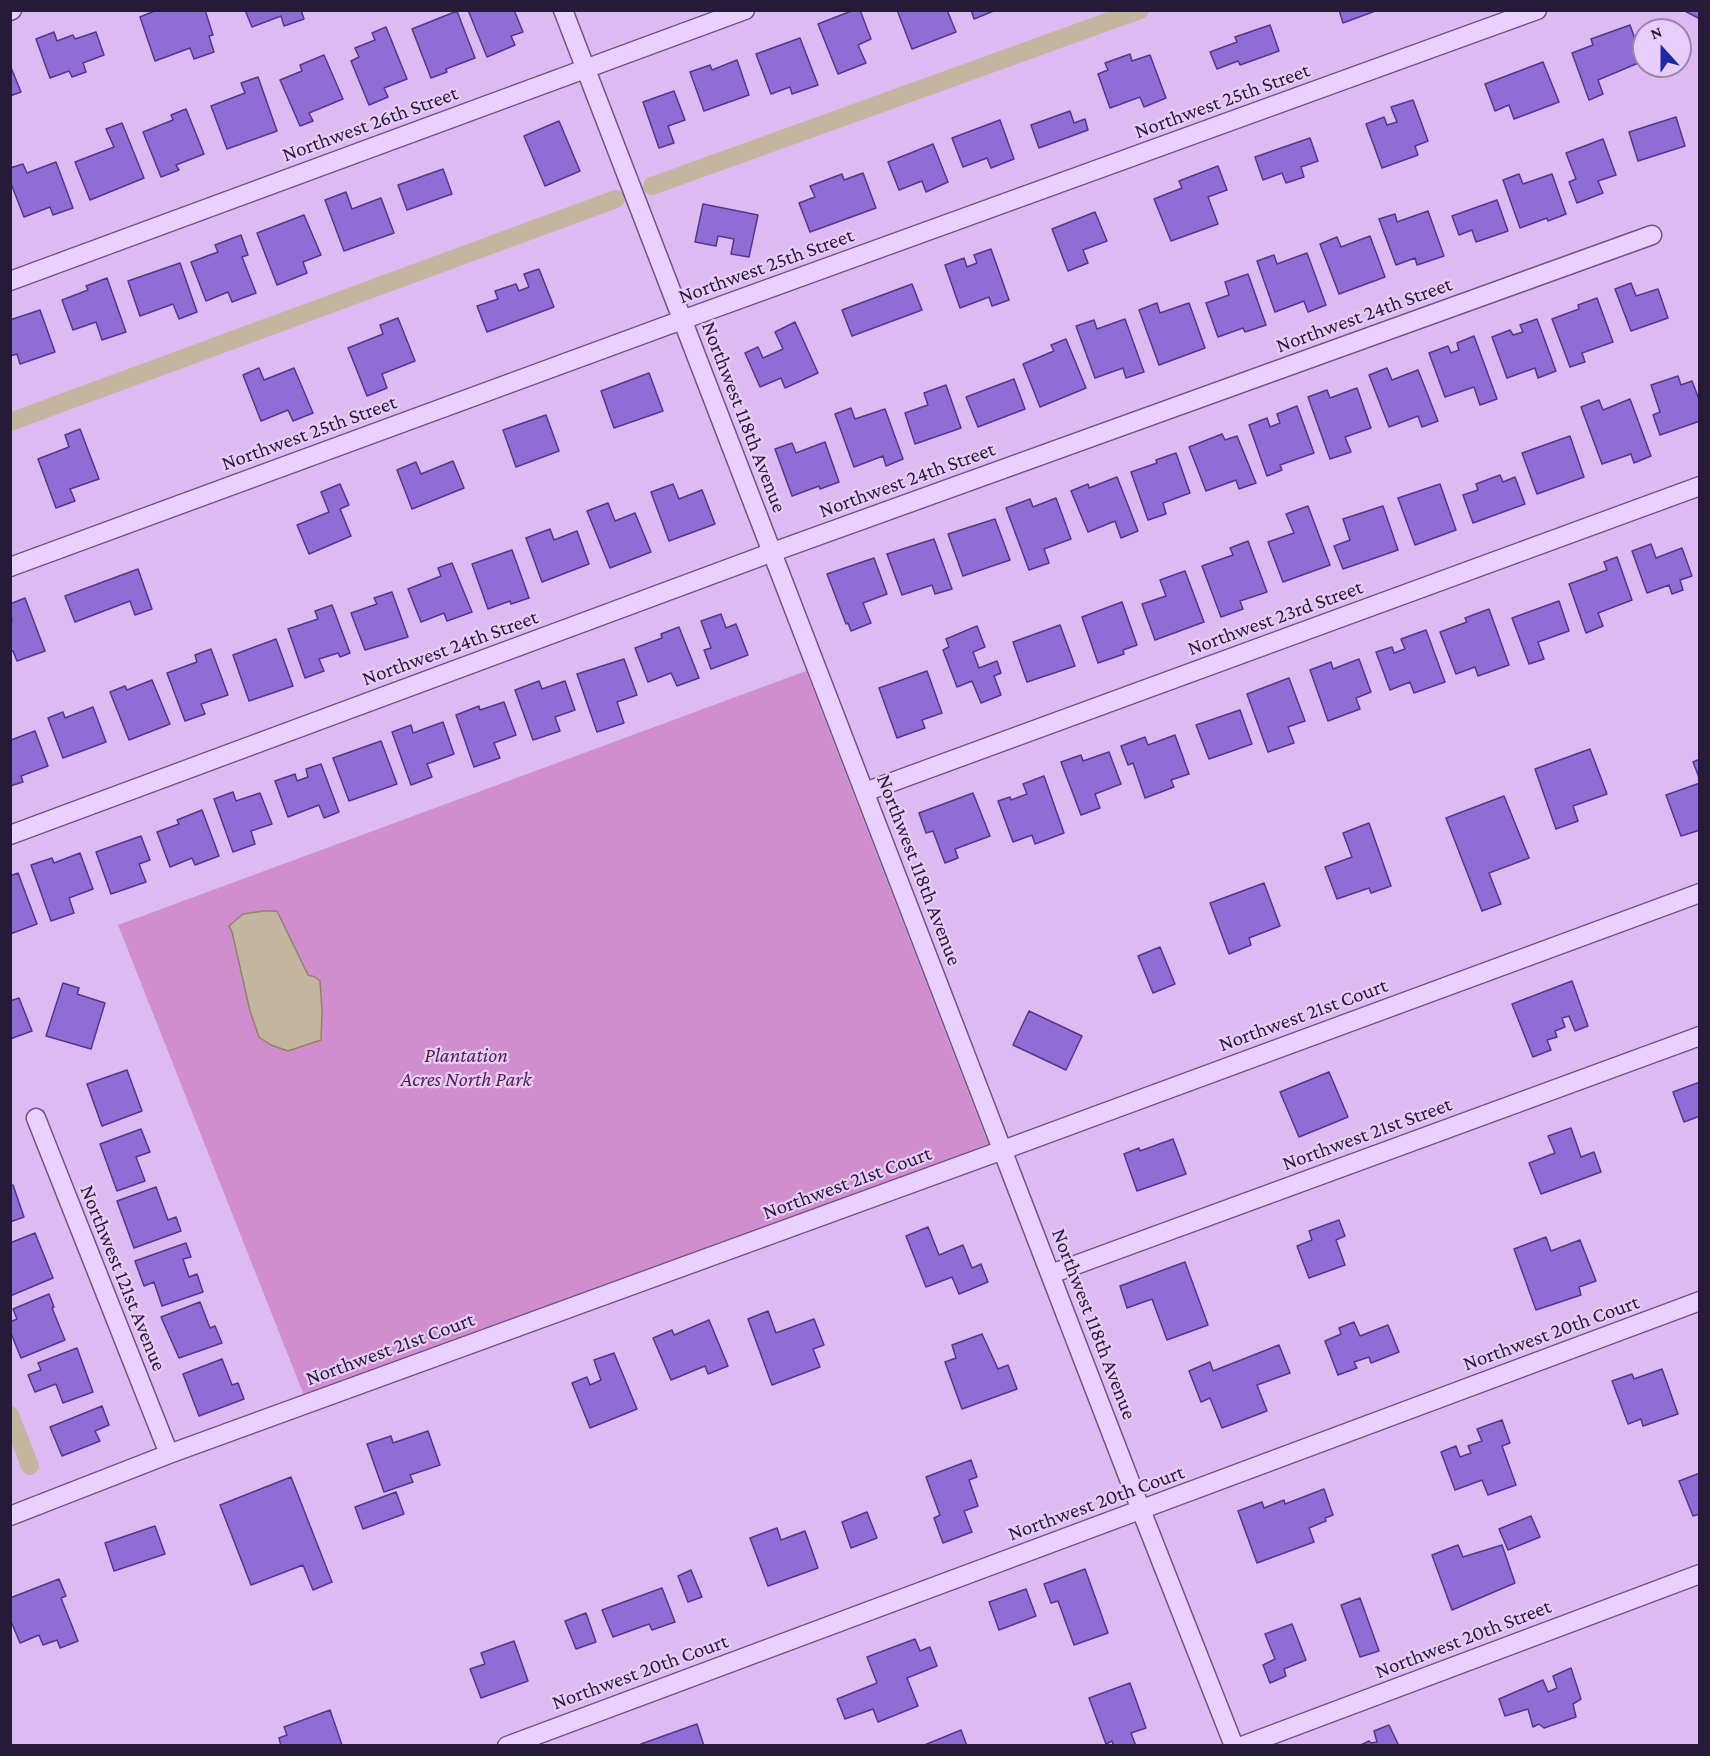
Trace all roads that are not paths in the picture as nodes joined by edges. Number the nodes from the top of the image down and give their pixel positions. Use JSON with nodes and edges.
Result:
{"nodes":[{"id":1,"x":563,"y":10,"type":"edge"},
{"id":2,"x":745,"y":10,"type":"edge"},
{"id":3,"x":1537,"y":10,"type":"edge"},
{"id":4,"x":586,"y":68,"type":"junction"},
{"id":5,"x":1652,"y":235,"type":"dead end"},
{"id":6,"x":10,"y":281,"type":"edge"},
{"id":7,"x":682,"y":320,"type":"junction"},
{"id":8,"x":1700,"y":486,"type":"edge"},
{"id":9,"x":773,"y":552,"type":"junction"},
{"id":10,"x":10,"y":567,"type":"edge"},
{"id":11,"x":865,"y":792,"type":"junction"},
{"id":12,"x":10,"y":835,"type":"edge"},
{"id":13,"x":1700,"y":893,"type":"edge"},
{"id":14,"x":1700,"y":1036,"type":"edge"},
{"id":15,"x":36,"y":1118,"type":"dead end"},
{"id":16,"x":1003,"y":1150,"type":"junction"},
{"id":17,"x":1051,"y":1274,"type":"junction"},
{"id":18,"x":1700,"y":1301,"type":"edge"},
{"id":19,"x":169,"y":1454,"type":"junction"},
{"id":20,"x":1141,"y":1510,"type":"junction"},
{"id":21,"x":10,"y":1516,"type":"edge"},
{"id":22,"x":1700,"y":1574,"type":"edge"},
{"id":23,"x":507,"y":1746,"type":"edge"},
{"id":24,"x":1234,"y":1746,"type":"edge"},
{"id":25,"x":1242,"y":1746,"type":"edge"}],
"edges":[{"from":1,"to":4,"type":"street","name":"Northwest 118th Avenue"},
{"from":2,"to":4,"type":"street","name":"Northwest 26th Street"},
{"from":3,"to":7,"type":"street","name":"Northwest 25th Street"},
{"from":4,"to":6,"type":"street","name":"Northwest 26th Street"},
{"from":4,"to":7,"type":"street","name":"Northwest 118th Avenue"},
{"from":5,"to":9,"type":"street","name":"Northwest 24th Street"},
{"from":7,"to":9,"type":"street","name":"Northwest 118th Avenue"},
{"from":7,"to":10,"type":"street","name":"Northwest 25th Street"},
{"from":8,"to":11,"type":"street","name":"Northwest 23rd Street"},
{"from":9,"to":11,"type":"street","name":"Northwest 118th Avenue"},
{"from":9,"to":12,"type":"street","name":"Northwest 24th Street"},
{"from":11,"to":16,"type":"street","name":"Northwest 118th Avenue"},
{"from":13,"to":16,"type":"street","name":"Northwest 21st Court"},
{"from":14,"to":17,"type":"street","name":"Northwest 21st Street"},
{"from":15,"to":19,"type":"street","name":"Northwest 121st Avenue"},
{"from":16,"to":17,"type":"street","name":"Northwest 118th Avenue"},
{"from":16,"to":19,"type":"street","name":"Northwest 21st Court"},
{"from":17,"to":20,"type":"street","name":"Northwest 118th Avenue"},
{"from":18,"to":20,"type":"street","name":"Northwest 20th Court"},
{"from":19,"to":21,"type":"street","name":"Northwest 21st Court"},
{"from":20,"to":23,"type":"street","name":"Northwest 20th Court"},
{"from":20,"to":24,"type":"street","name":"Northwest 118th Avenue"},
{"from":22,"to":25,"type":"street","name":"Northwest 20th Street"}]}
